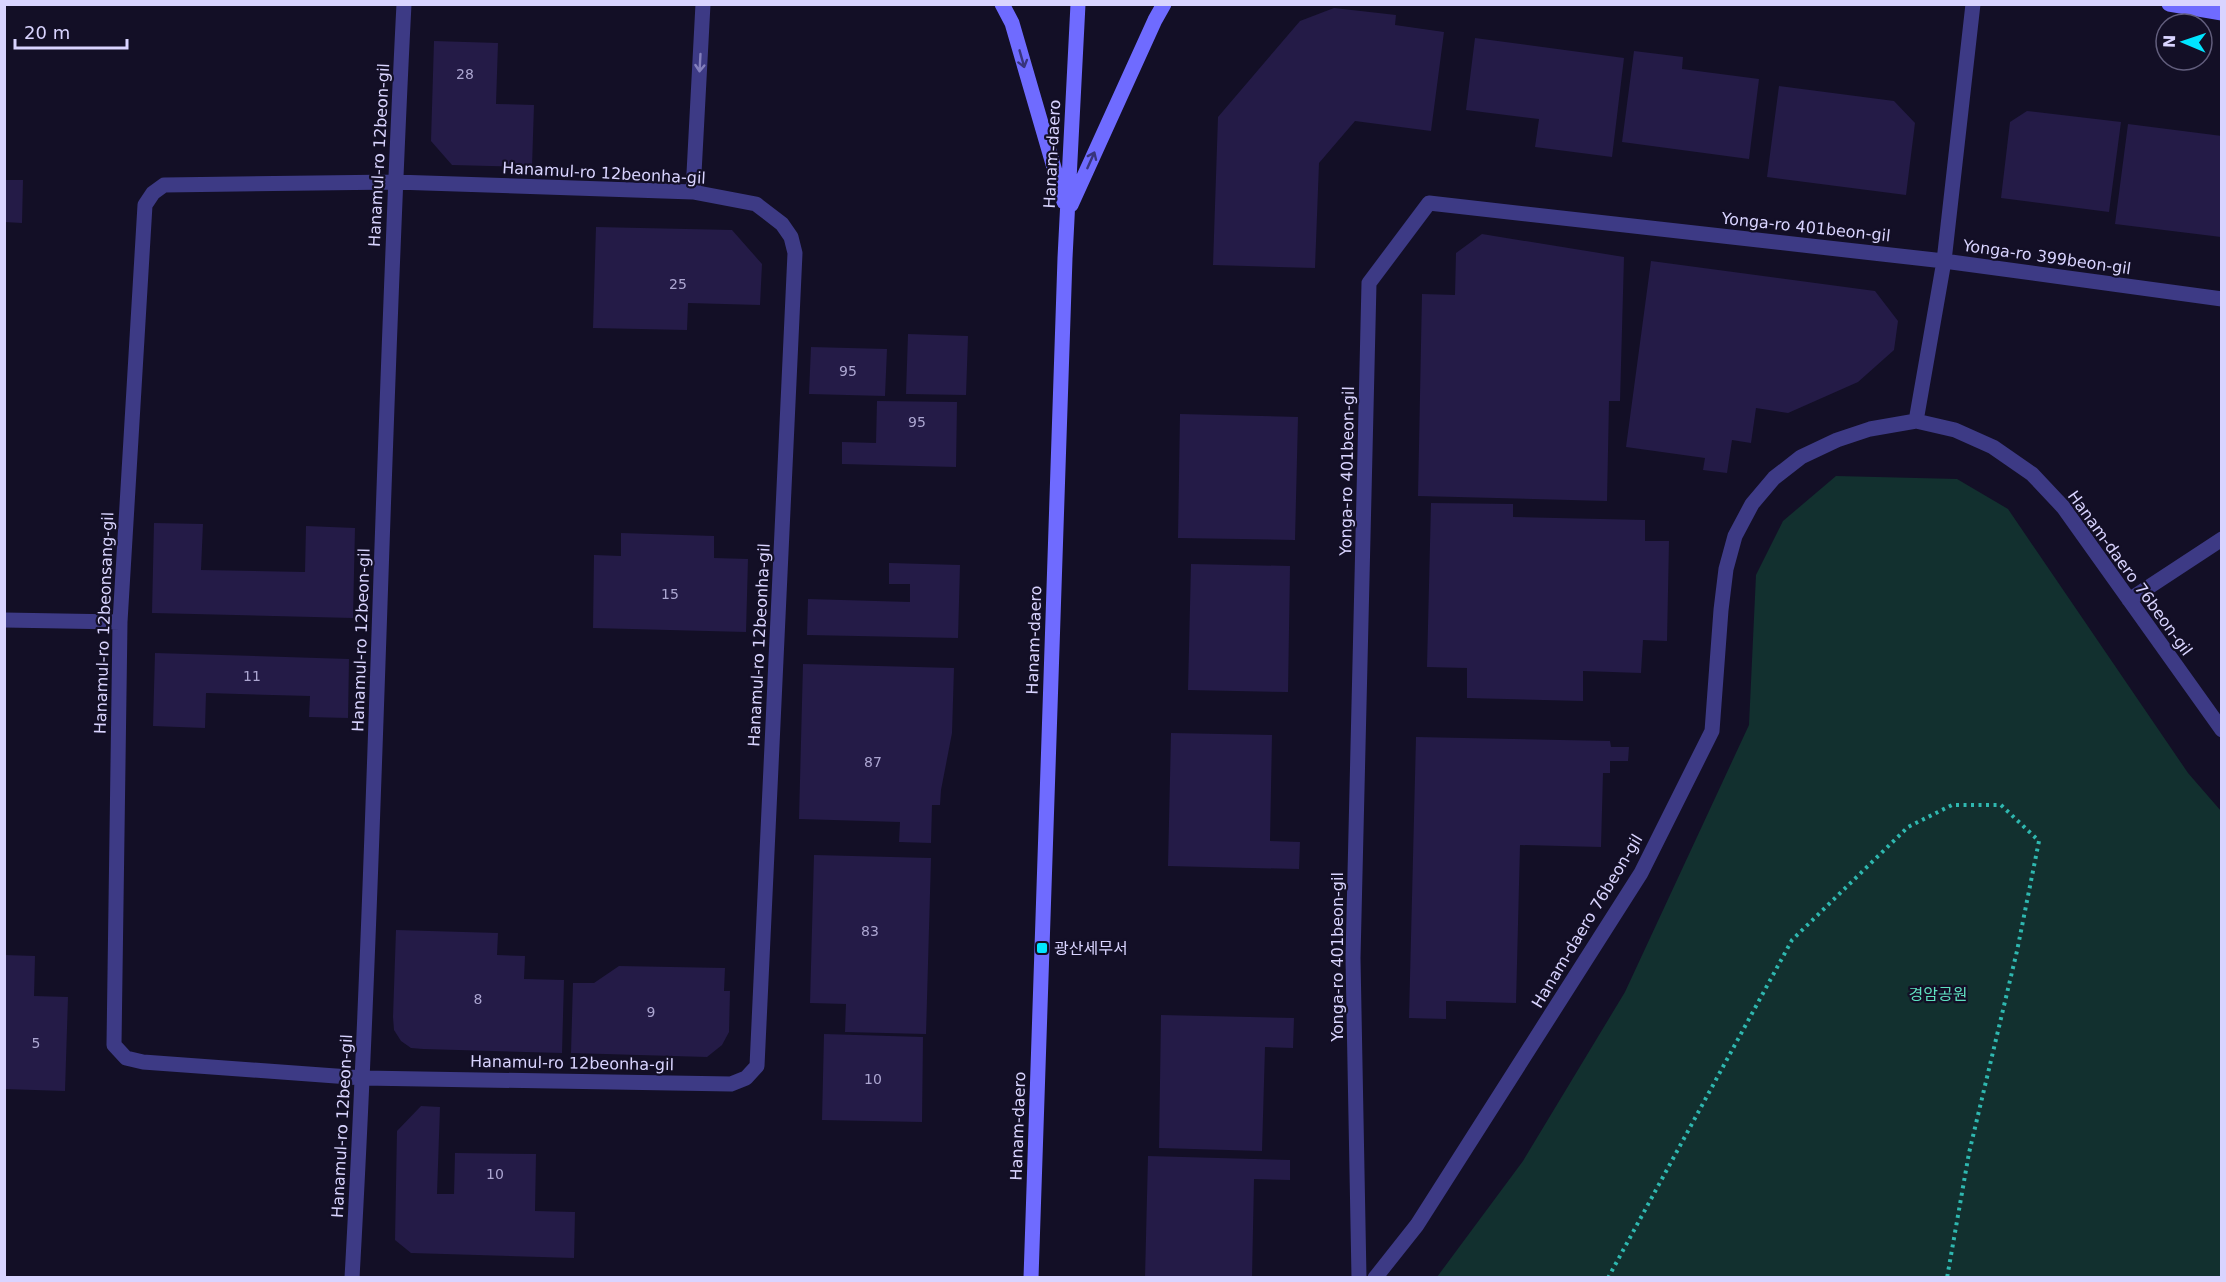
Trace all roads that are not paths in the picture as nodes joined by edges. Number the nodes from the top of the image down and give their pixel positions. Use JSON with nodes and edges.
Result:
{"nodes":[{"id":1,"x":404,"y":4,"type":"edge"},
{"id":2,"x":703,"y":4,"type":"edge"},
{"id":3,"x":1002,"y":4,"type":"edge"},
{"id":4,"x":1078,"y":4,"type":"edge"},
{"id":5,"x":1164,"y":4,"type":"edge"},
{"id":6,"x":1973,"y":4,"type":"edge"},
{"id":7,"x":2169,"y":4,"type":"edge"},
{"id":8,"x":2222,"y":13,"type":"edge"},
{"id":9,"x":394,"y":182,"type":"junction"},
{"id":10,"x":693,"y":192,"type":"junction"},
{"id":11,"x":1067,"y":214,"type":"junction"},
{"id":12,"x":1944,"y":261,"type":"junction"},
{"id":13,"x":2222,"y":299,"type":"edge"},
{"id":14,"x":1916,"y":421,"type":"junction"},
{"id":15,"x":2222,"y":540,"type":"edge"},
{"id":16,"x":2129,"y":600,"type":"junction"},
{"id":17,"x":4,"y":620,"type":"edge"},
{"id":18,"x":120,"y":622,"type":"junction"},
{"id":19,"x":2222,"y":730,"type":"edge"},
{"id":20,"x":363,"y":1078,"type":"junction"},
{"id":21,"x":352,"y":1278,"type":"edge"},
{"id":22,"x":1031,"y":1278,"type":"edge"},
{"id":23,"x":1359,"y":1278,"type":"edge"},
{"id":24,"x":1375,"y":1278,"type":"edge"}],
"edges":[{"from":1,"to":9,"type":"street","name":"Hanamul-ro 12beon-gil"},
{"from":2,"to":10,"type":"street","one_way":true},
{"from":3,"to":11,"type":"main road","one_way":true},
{"from":4,"to":11,"type":"main road","name":"Hanam-daero"},
{"from":11,"to":5,"type":"main road","one_way":true},
{"from":6,"to":12,"type":"street","name":"Yonga-ro 399beon-gil"},
{"from":7,"to":8,"type":"main road"},
{"from":9,"to":10,"type":"street","name":"Hanamul-ro 12beonha-gil"},
{"from":9,"to":18,"type":"street","name":"Hanamul-ro 12beonsang-gil"},
{"from":9,"to":20,"type":"street","name":"Hanamul-ro 12beon-gil"},
{"from":10,"to":20,"type":"street","name":"Hanamul-ro 12beonha-gil"},
{"from":11,"to":22,"type":"main road","name":"Hanam-daero"},
{"from":12,"to":13,"type":"street","name":"Yonga-ro 399beon-gil"},
{"from":12,"to":14,"type":"street"},
{"from":12,"to":23,"type":"street","name":"Yonga-ro 401beon-gil"},
{"from":14,"to":16,"type":"street","name":"Hanam-daero 76beon-gil"},
{"from":14,"to":24,"type":"street","name":"Hanam-daero 76beon-gil"},
{"from":15,"to":16,"type":"street"},
{"from":16,"to":19,"type":"street","name":"Hanam-daero 76beon-gil"},
{"from":17,"to":18,"type":"street"},
{"from":18,"to":20,"type":"street","name":"Hanamul-ro 12beonsang-gil"},
{"from":20,"to":21,"type":"street","name":"Hanamul-ro 12beon-gil"}]}
